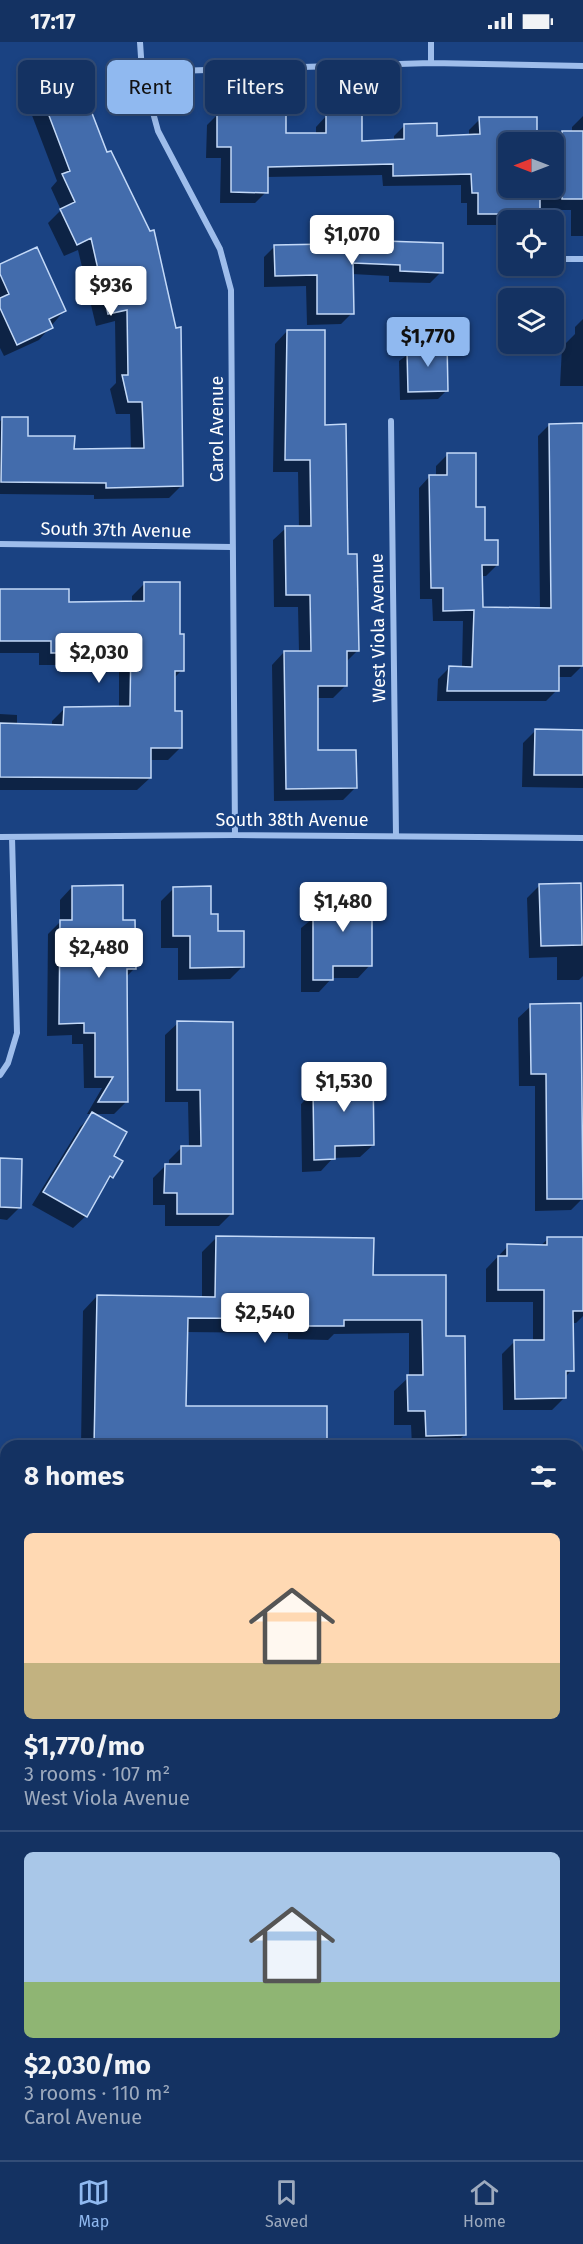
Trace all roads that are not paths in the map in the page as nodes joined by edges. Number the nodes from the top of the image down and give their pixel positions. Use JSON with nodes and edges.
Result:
{"nodes":[{"id":1,"x":140,"y":42,"type":"edge"},
{"id":2,"x":431,"y":42,"type":"edge"},
{"id":3,"x":141,"y":60,"type":"edge"},
{"id":4,"x":431,"y":63,"type":"junction"},
{"id":5,"x":583,"y":66,"type":"edge"},
{"id":6,"x":193,"y":70,"type":"edge"},
{"id":7,"x":153,"y":114,"type":"edge"},
{"id":8,"x":565,"y":259,"type":"dead end"},
{"id":9,"x":583,"y":259,"type":"edge"},
{"id":10,"x":391,"y":421,"type":"dead end"},
{"id":11,"x":0,"y":544,"type":"edge"},
{"id":12,"x":232,"y":547,"type":"junction"},
{"id":13,"x":235,"y":835,"type":"junction"},
{"id":14,"x":396,"y":836,"type":"junction"},
{"id":15,"x":0,"y":837,"type":"edge"},
{"id":16,"x":12,"y":837,"type":"junction"},
{"id":17,"x":583,"y":838,"type":"edge"},
{"id":18,"x":0,"y":1075,"type":"edge"}],
"edges":[{"from":1,"to":3,"type":"street","name":"Carol Avenue"},
{"from":2,"to":4,"type":"street"},
{"from":4,"to":5,"type":"street"},
{"from":4,"to":6,"type":"street"},
{"from":7,"to":12,"type":"street","name":"Carol Avenue"},
{"from":8,"to":9,"type":"street"},
{"from":10,"to":14,"type":"street","name":"West Viola Avenue"},
{"from":11,"to":12,"type":"street","name":"South 37th Avenue"},
{"from":12,"to":13,"type":"street","name":"Carol Avenue"},
{"from":13,"to":14,"type":"street","name":"South 38th Avenue"},
{"from":13,"to":16,"type":"street","name":"South 38th Avenue"},
{"from":14,"to":17,"type":"street","name":"South 38th Avenue"},
{"from":15,"to":16,"type":"street","name":"South 38th Avenue"},
{"from":16,"to":18,"type":"street"}]}
